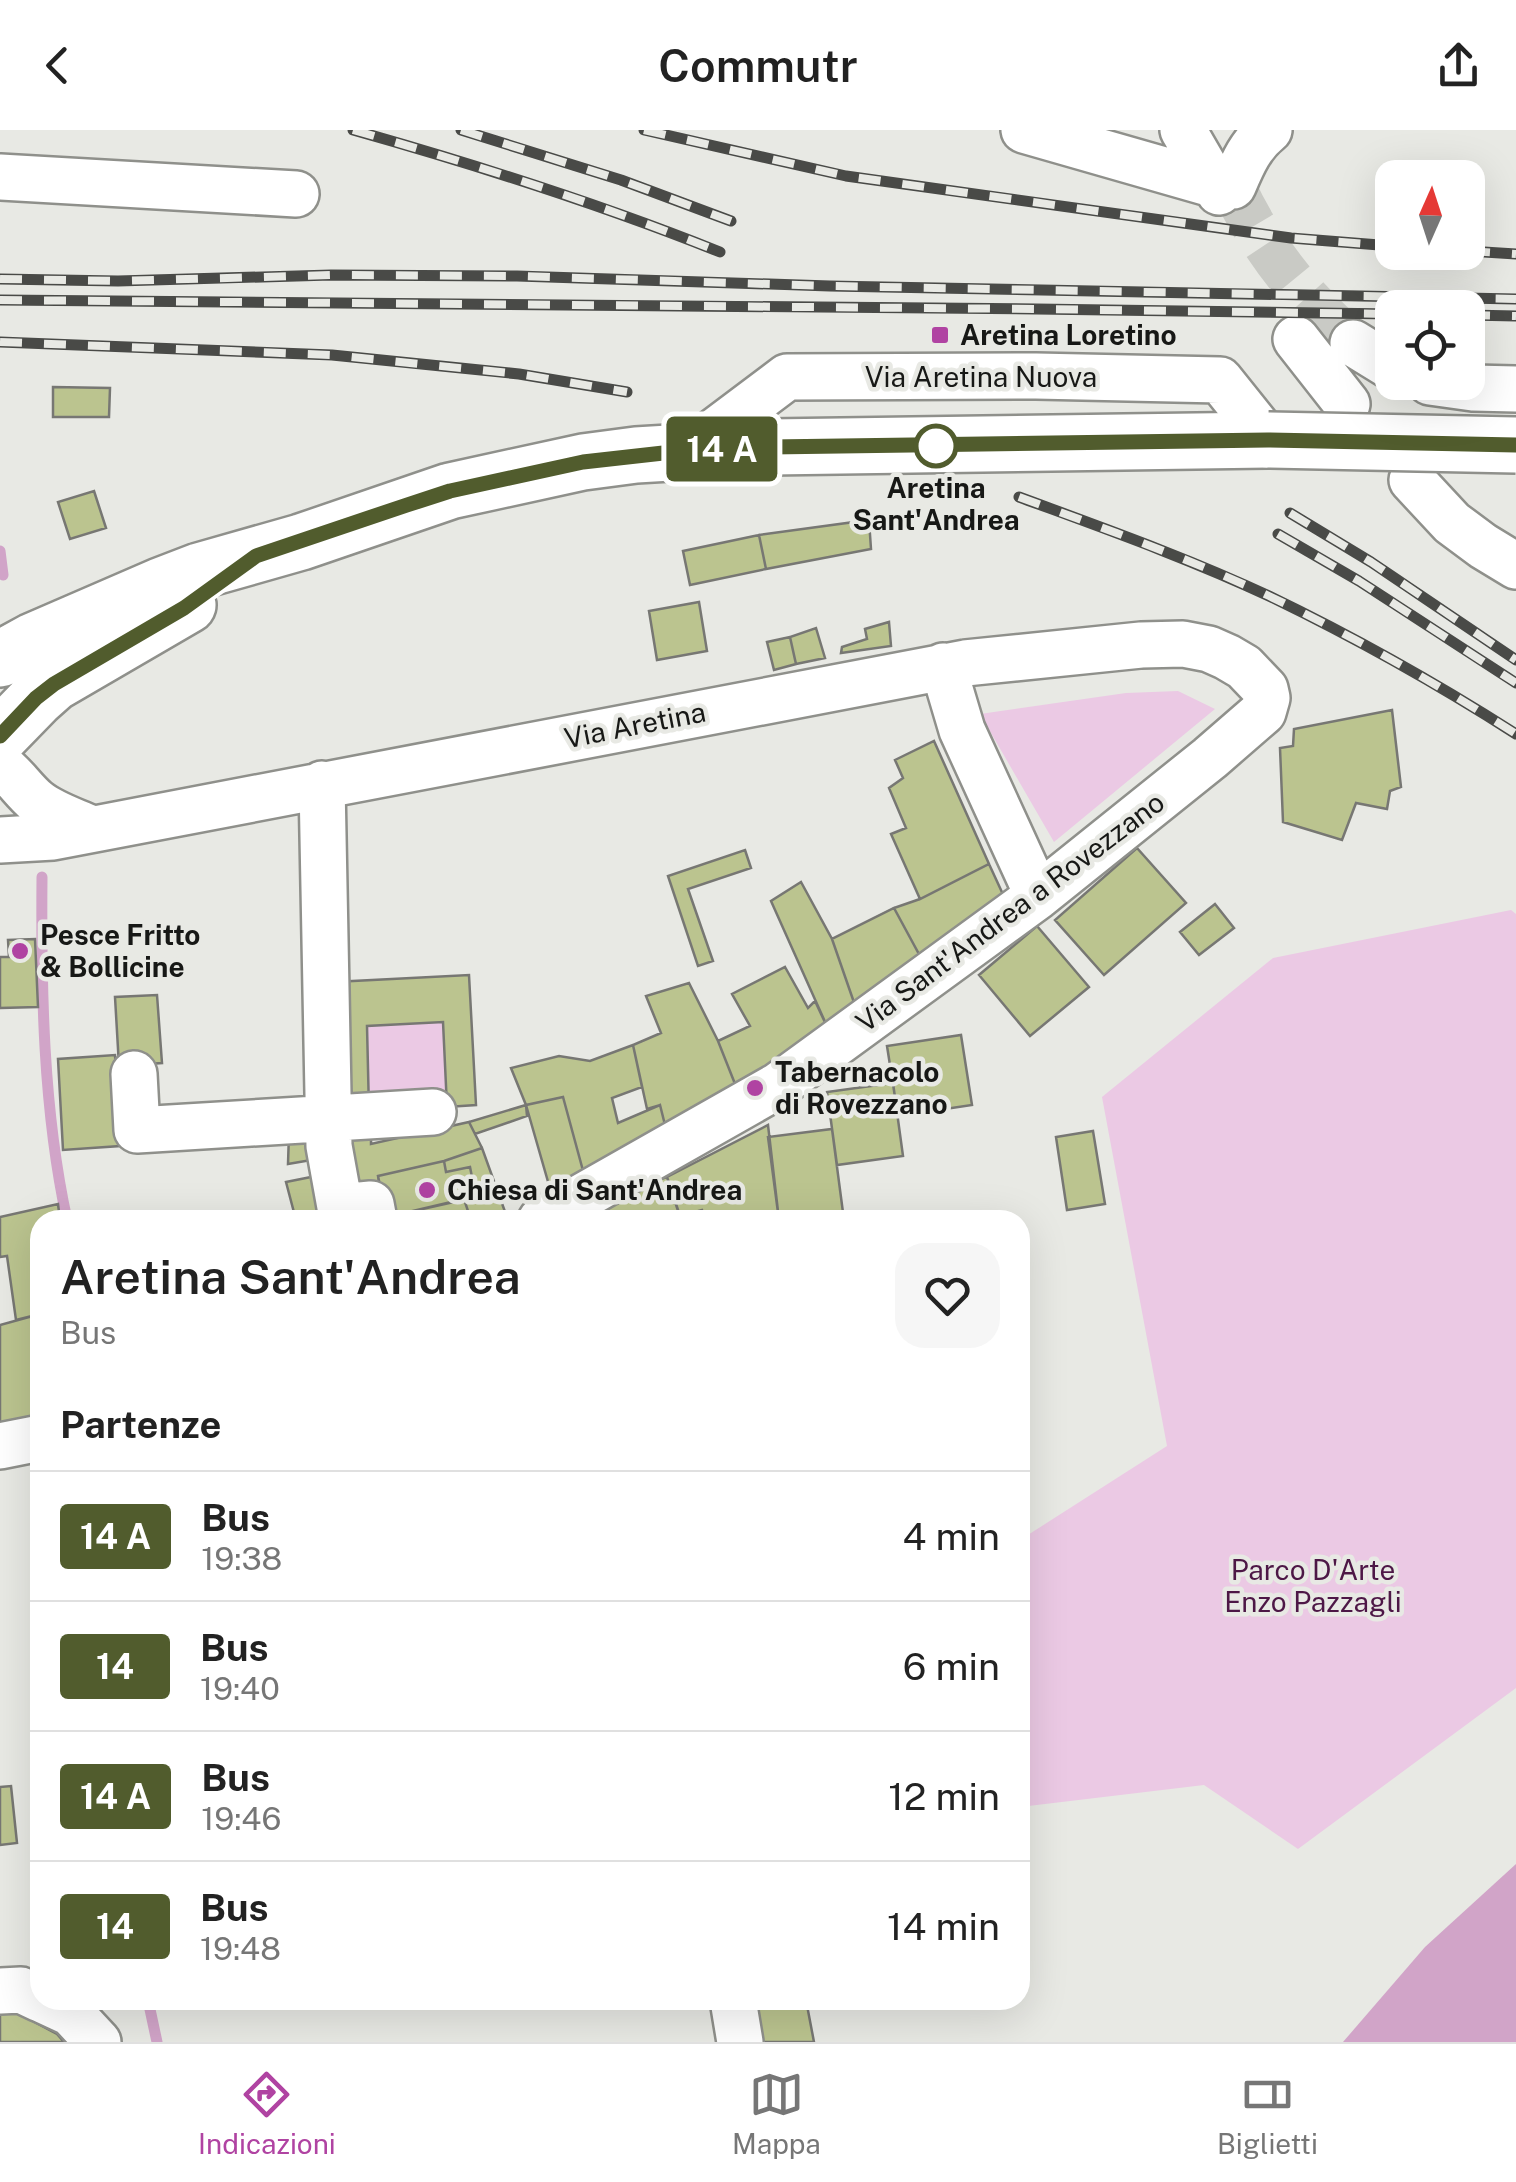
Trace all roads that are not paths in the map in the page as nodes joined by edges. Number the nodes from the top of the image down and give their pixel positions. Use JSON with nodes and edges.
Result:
{"nodes":[{"id":1,"x":1024,"y":130,"type":"edge"},
{"id":2,"x":1182,"y":130,"type":"edge"},
{"id":3,"x":1230,"y":130,"type":"edge"},
{"id":4,"x":1269,"y":130,"type":"edge"},
{"id":5,"x":0,"y":177,"type":"edge"},
{"id":6,"x":1223,"y":187,"type":"junction"},
{"id":7,"x":296,"y":194,"type":"dead end"},
{"id":8,"x":1296,"y":339,"type":"dead end"},
{"id":9,"x":1353,"y":344,"type":"tunnel mouth"},
{"id":10,"x":1375,"y":357,"type":"edge"},
{"id":11,"x":1485,"y":388,"type":"edge"},
{"id":12,"x":1516,"y":389,"type":"edge"},
{"id":13,"x":1347,"y":404,"type":"dead end"},
{"id":14,"x":1516,"y":445,"type":"edge"},
{"id":15,"x":1412,"y":480,"type":"dead end"},
{"id":16,"x":256,"y":556,"type":"junction"},
{"id":17,"x":1516,"y":566,"type":"edge"},
{"id":18,"x":1183,"y":644,"type":"joint"},
{"id":19,"x":0,"y":658,"type":"edge"},
{"id":20,"x":943,"y":666,"type":"junction"},
{"id":21,"x":0,"y":736,"type":"edge"},
{"id":22,"x":0,"y":765,"type":"edge"},
{"id":23,"x":322,"y":784,"type":"junction"},
{"id":24,"x":90,"y":828,"type":"junction"},
{"id":25,"x":0,"y":840,"type":"edge"},
{"id":26,"x":1038,"y":896,"type":"junction"},
{"id":27,"x":134,"y":1074,"type":"dead end"},
{"id":28,"x":433,"y":1112,"type":"dead end"},
{"id":29,"x":328,"y":1119,"type":"junction"},
{"id":30,"x":373,"y":1210,"type":"edge"},
{"id":31,"x":559,"y":1210,"type":"edge"},
{"id":32,"x":30,"y":1440,"type":"edge"},
{"id":33,"x":0,"y":1446,"type":"edge"},
{"id":34,"x":0,"y":1990,"type":"edge"},
{"id":35,"x":30,"y":1994,"type":"edge"},
{"id":36,"x":67,"y":2010,"type":"edge"},
{"id":37,"x":735,"y":2010,"type":"edge"},
{"id":38,"x":98,"y":2042,"type":"edge"},
{"id":39,"x":740,"y":2042,"type":"edge"}],
"edges":[{"from":1,"to":6,"type":"street"},
{"from":2,"to":6,"type":"street"},
{"from":3,"to":6,"type":"street"},
{"from":4,"to":6,"type":"street"},
{"from":5,"to":7,"type":"street"},
{"from":8,"to":13,"type":"street"},
{"from":9,"to":10,"type":"street"},
{"from":11,"to":12,"type":"street"},
{"from":14,"to":16,"type":"main road","bridge":true},
{"from":15,"to":17,"type":"street"},
{"from":16,"to":19,"type":"main road"},
{"from":16,"to":21,"type":"main road"},
{"from":18,"to":20,"type":"street","name":"Via Aretina"},
{"from":18,"to":26,"type":"street","name":"Via Sant'Andrea a Rovezzano"},
{"from":20,"to":23,"type":"street","name":"Via Aretina"},
{"from":20,"to":26,"type":"street"},
{"from":22,"to":24,"type":"street"},
{"from":23,"to":24,"type":"street","name":"Via Aretina"},
{"from":23,"to":29,"type":"street"},
{"from":24,"to":25,"type":"street","name":"Via Aretina"},
{"from":26,"to":31,"type":"street","name":"Via Sant'Andrea a Rovezzano"},
{"from":27,"to":29,"type":"street"},
{"from":28,"to":29,"type":"street"},
{"from":29,"to":30,"type":"street"},
{"from":32,"to":33,"type":"street"},
{"from":34,"to":35,"type":"street"},
{"from":36,"to":38,"type":"street"},
{"from":37,"to":39,"type":"street"}]}
